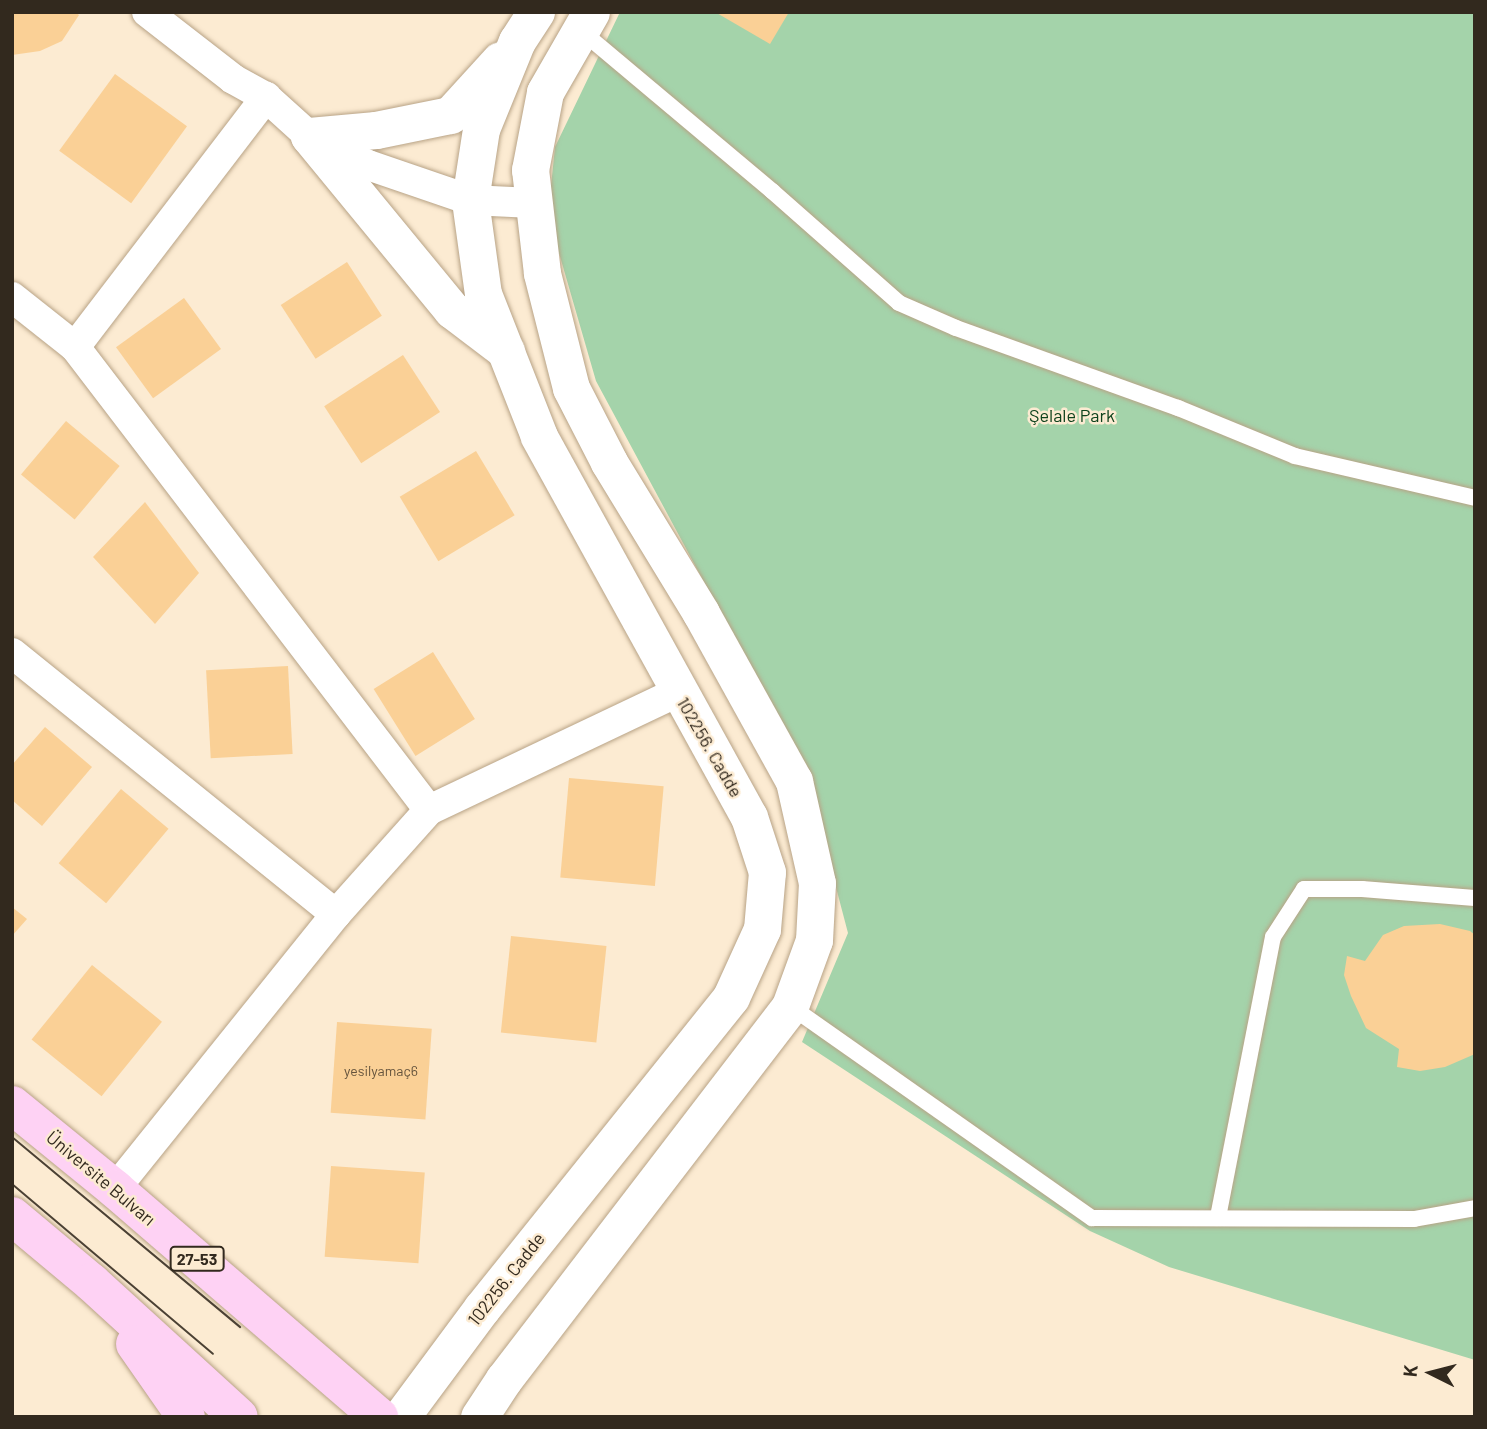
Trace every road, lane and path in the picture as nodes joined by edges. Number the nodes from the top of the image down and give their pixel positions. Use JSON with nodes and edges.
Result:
{"nodes":[{"id":1,"x":147,"y":12,"type":"edge"},
{"id":2,"x":585,"y":21,"type":"edge"},
{"id":3,"x":526,"y":27,"type":"edge"},
{"id":4,"x":266,"y":97,"type":"junction"},
{"id":5,"x":309,"y":136,"type":"junction"},
{"id":6,"x":470,"y":200,"type":"junction"},
{"id":7,"x":533,"y":203,"type":"junction"},
{"id":8,"x":12,"y":297,"type":"edge"},
{"id":9,"x":75,"y":347,"type":"junction"},
{"id":10,"x":506,"y":351,"type":"junction"},
{"id":11,"x":1475,"y":498,"type":"edge"},
{"id":12,"x":12,"y":653,"type":"edge"},
{"id":13,"x":678,"y":692,"type":"junction"},
{"id":14,"x":429,"y":810,"type":"junction"},
{"id":15,"x":1475,"y":898,"type":"edge"},
{"id":16,"x":337,"y":914,"type":"junction"},
{"id":17,"x":790,"y":1006,"type":"junction"},
{"id":18,"x":12,"y":1105,"type":"edge"},
{"id":19,"x":115,"y":1189,"type":"junction"},
{"id":20,"x":1475,"y":1208,"type":"edge"},
{"id":21,"x":12,"y":1216,"type":"edge"},
{"id":22,"x":1218,"y":1217,"type":"junction"},
{"id":23,"x":91,"y":1282,"type":"junction"},
{"id":24,"x":186,"y":1417,"type":"edge"},
{"id":25,"x":239,"y":1417,"type":"edge"},
{"id":26,"x":379,"y":1417,"type":"edge"},
{"id":27,"x":401,"y":1417,"type":"edge"},
{"id":28,"x":479,"y":1417,"type":"edge"}],
"edges":[{"from":1,"to":4,"type":"street"},
{"from":2,"to":7,"type":"street"},
{"from":2,"to":11,"type":"lane"},
{"from":3,"to":5,"type":"street"},
{"from":3,"to":6,"type":"street","name":"102256. Cadde"},
{"from":4,"to":5,"type":"street"},
{"from":4,"to":9,"type":"street"},
{"from":5,"to":6,"type":"street"},
{"from":5,"to":10,"type":"street"},
{"from":6,"to":7,"type":"street"},
{"from":6,"to":10,"type":"street","name":"102256. Cadde"},
{"from":7,"to":17,"type":"street"},
{"from":8,"to":9,"type":"street"},
{"from":9,"to":14,"type":"street"},
{"from":10,"to":13,"type":"street","name":"102256. Cadde"},
{"from":12,"to":16,"type":"street"},
{"from":13,"to":14,"type":"street"},
{"from":13,"to":27,"type":"street","name":"102256. Cadde"},
{"from":14,"to":16,"type":"street"},
{"from":15,"to":22,"type":"lane"},
{"from":16,"to":19,"type":"street"},
{"from":17,"to":22,"type":"lane"},
{"from":17,"to":28,"type":"street"},
{"from":18,"to":19,"type":"main road","name":"Üniversite Bulvarı","number":"27-53"},
{"from":19,"to":26,"type":"main road","name":"Üniversite Bulvarı","number":"27-53"},
{"from":20,"to":22,"type":"lane"},
{"from":21,"to":23,"type":"main road"},
{"from":23,"to":24,"type":"main road"},
{"from":23,"to":25,"type":"main road"}]}
